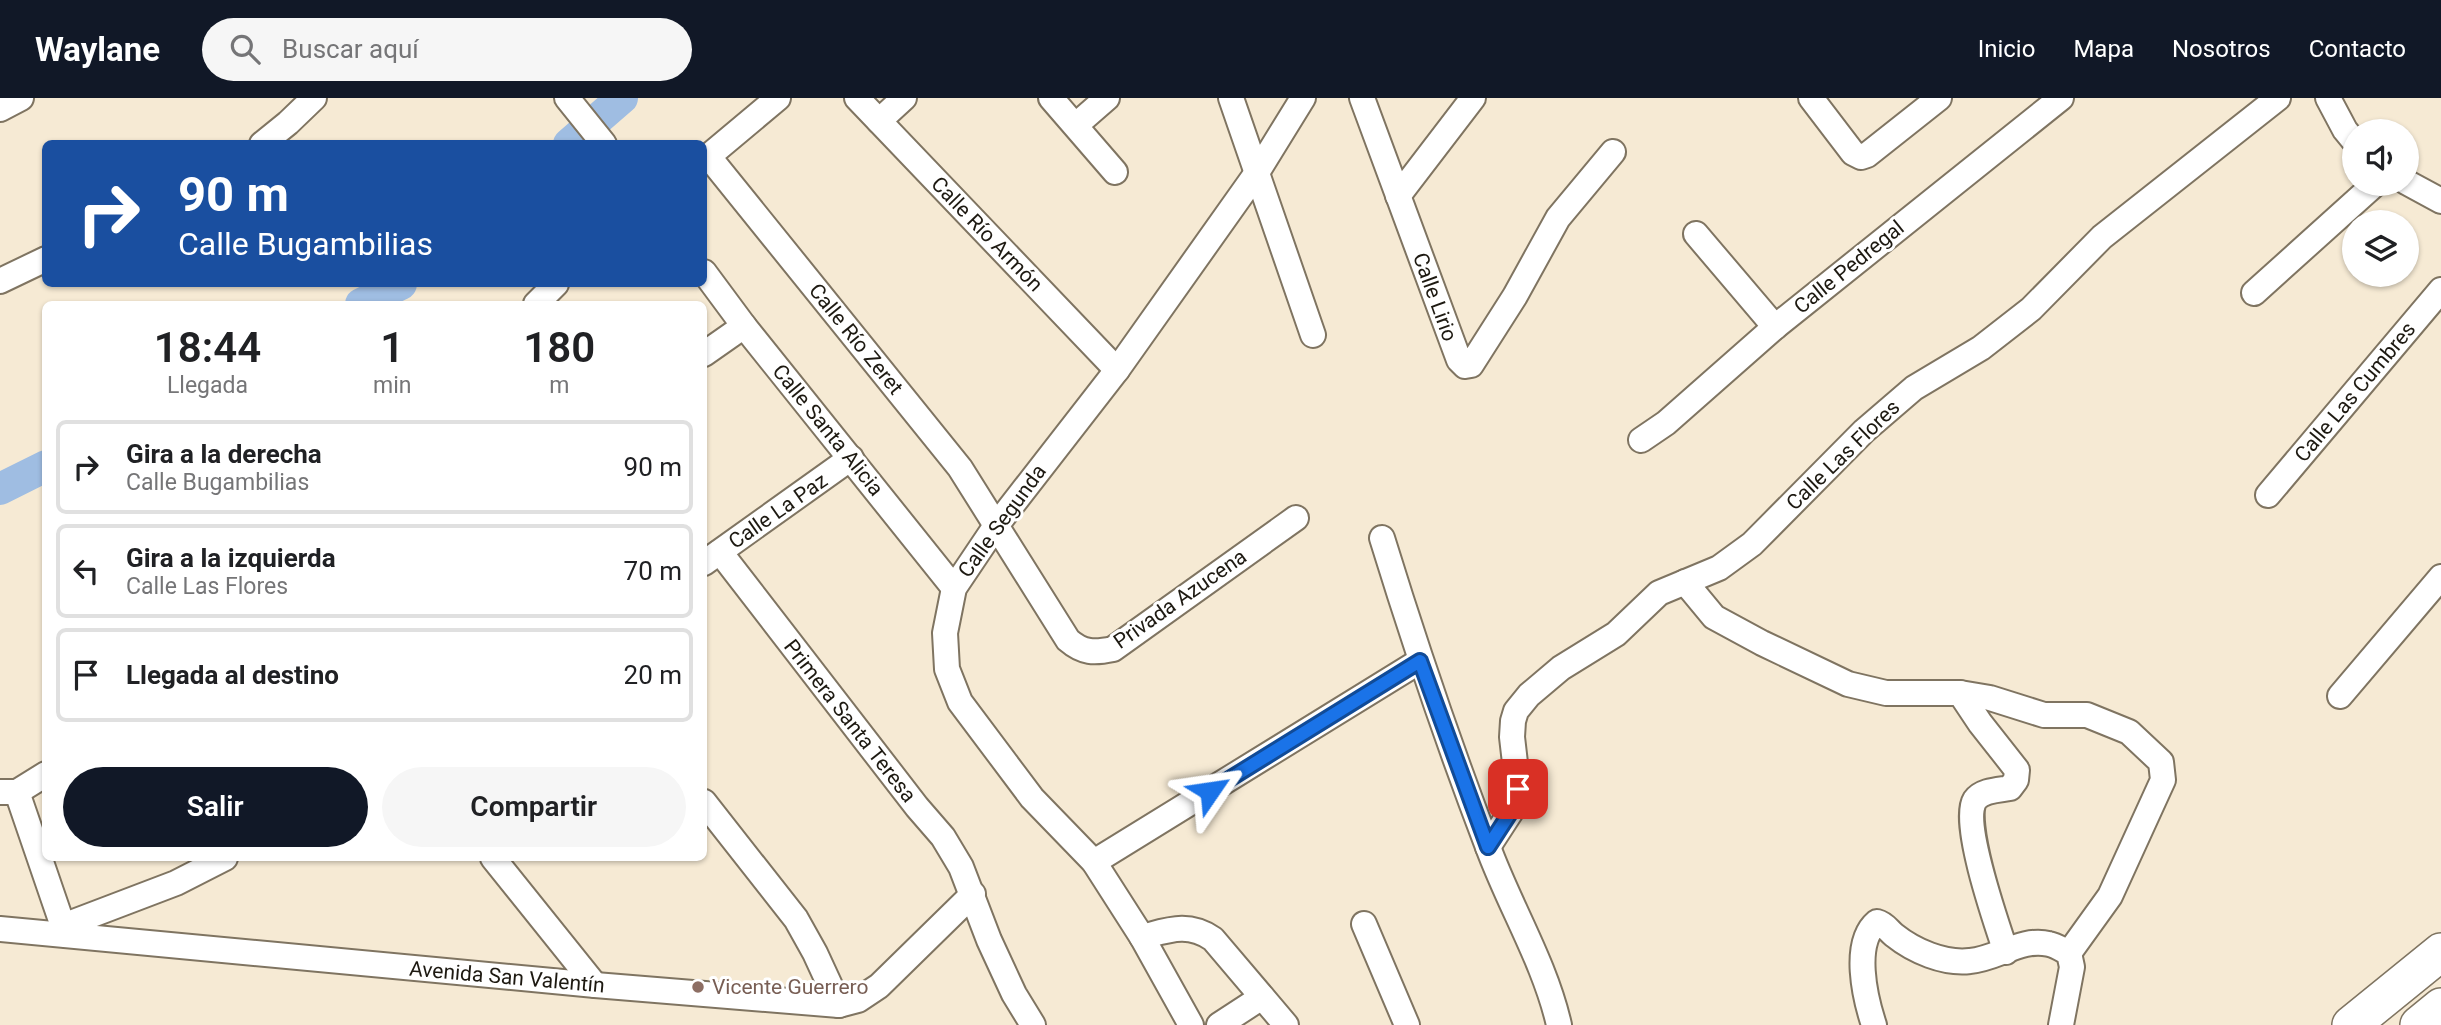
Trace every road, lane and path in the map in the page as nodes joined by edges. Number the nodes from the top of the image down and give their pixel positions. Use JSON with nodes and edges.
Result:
{"nodes":[{"id":1,"x":21,"y":98,"type":"edge"},
{"id":2,"x":314,"y":98,"type":"edge"},
{"id":3,"x":567,"y":98,"type":"edge"},
{"id":4,"x":778,"y":98,"type":"edge"},
{"id":5,"x":857,"y":98,"type":"edge"},
{"id":6,"x":904,"y":98,"type":"edge"},
{"id":7,"x":1051,"y":98,"type":"edge"},
{"id":8,"x":1107,"y":98,"type":"edge"},
{"id":9,"x":1231,"y":98,"type":"edge"},
{"id":10,"x":1303,"y":98,"type":"edge"},
{"id":11,"x":1362,"y":98,"type":"edge"},
{"id":12,"x":1473,"y":98,"type":"edge"},
{"id":13,"x":1811,"y":98,"type":"edge"},
{"id":14,"x":1939,"y":98,"type":"edge"},
{"id":15,"x":2061,"y":98,"type":"edge"},
{"id":16,"x":2278,"y":98,"type":"edge"},
{"id":17,"x":2336,"y":102,"type":"edge"},
{"id":18,"x":0,"y":109,"type":"edge"},
{"id":19,"x":2344,"y":119,"type":"edge"},
{"id":20,"x":879,"y":121,"type":"junction"},
{"id":21,"x":1076,"y":125,"type":"junction"},
{"id":22,"x":267,"y":140,"type":"edge"},
{"id":23,"x":601,"y":140,"type":"edge"},
{"id":24,"x":1613,"y":152,"type":"dead end"},
{"id":25,"x":707,"y":157,"type":"edge"},
{"id":26,"x":707,"y":159,"type":"edge"},
{"id":27,"x":1115,"y":172,"type":"dead end"},
{"id":28,"x":1256,"y":174,"type":"junction"},
{"id":29,"x":2419,"y":189,"type":"edge"},
{"id":30,"x":1398,"y":196,"type":"junction"},
{"id":31,"x":2362,"y":196,"type":"edge"},
{"id":32,"x":2441,"y":201,"type":"edge"},
{"id":33,"x":1696,"y":234,"type":"dead end"},
{"id":34,"x":42,"y":261,"type":"edge"},
{"id":35,"x":2,"y":276,"type":"edge"},
{"id":36,"x":707,"y":276,"type":"edge"},
{"id":37,"x":553,"y":287,"type":"edge"},
{"id":38,"x":2441,"y":290,"type":"edge"},
{"id":39,"x":2254,"y":293,"type":"dead end"},
{"id":40,"x":539,"y":301,"type":"edge"},
{"id":41,"x":744,"y":326,"type":"junction"},
{"id":42,"x":1775,"y":327,"type":"junction"},
{"id":43,"x":1313,"y":335,"type":"dead end"},
{"id":44,"x":707,"y":352,"type":"edge"},
{"id":45,"x":1117,"y":370,"type":"junction"},
{"id":46,"x":1641,"y":440,"type":"dead end"},
{"id":47,"x":852,"y":458,"type":"junction"},
{"id":48,"x":2269,"y":495,"type":"dead end"},
{"id":49,"x":1296,"y":518,"type":"dead end"},
{"id":50,"x":995,"y":527,"type":"junction"},
{"id":51,"x":1382,"y":538,"type":"dead end"},
{"id":52,"x":712,"y":557,"type":"edge"},
{"id":53,"x":2441,"y":577,"type":"edge"},
{"id":54,"x":1685,"y":582,"type":"junction"},
{"id":55,"x":954,"y":588,"type":"junction"},
{"id":56,"x":1420,"y":661,"type":"junction"},
{"id":57,"x":1960,"y":693,"type":"junction"},
{"id":58,"x":2340,"y":696,"type":"dead end"},
{"id":59,"x":42,"y":776,"type":"edge"},
{"id":60,"x":9,"y":792,"type":"edge"},
{"id":61,"x":707,"y":806,"type":"edge"},
{"id":62,"x":1488,"y":847,"type":"junction"},
{"id":63,"x":219,"y":861,"type":"edge"},
{"id":64,"x":495,"y":861,"type":"edge"},
{"id":65,"x":1094,"y":862,"type":"junction"},
{"id":66,"x":972,"y":894,"type":"junction"},
{"id":67,"x":1364,"y":924,"type":"dead end"},
{"id":68,"x":0,"y":929,"type":"edge"},
{"id":69,"x":64,"y":931,"type":"junction"},
{"id":70,"x":1142,"y":937,"type":"junction"},
{"id":71,"x":2441,"y":951,"type":"edge"},
{"id":72,"x":2006,"y":952,"type":"junction"},
{"id":73,"x":2068,"y":953,"type":"junction"},
{"id":74,"x":595,"y":985,"type":"junction"},
{"id":75,"x":1262,"y":998,"type":"junction"},
{"id":76,"x":839,"y":1005,"type":"junction"},
{"id":77,"x":2441,"y":1007,"type":"edge"},
{"id":78,"x":1033,"y":1025,"type":"edge"},
{"id":79,"x":1191,"y":1025,"type":"edge"},
{"id":80,"x":1219,"y":1025,"type":"edge"},
{"id":81,"x":1286,"y":1025,"type":"edge"},
{"id":82,"x":1407,"y":1025,"type":"edge"},
{"id":83,"x":1559,"y":1025,"type":"edge"},
{"id":84,"x":1874,"y":1025,"type":"edge"},
{"id":85,"x":2061,"y":1025,"type":"edge"},
{"id":86,"x":2351,"y":1025,"type":"edge"},
{"id":87,"x":2419,"y":1025,"type":"edge"}],
"edges":[{"from":1,"to":18,"type":"street"},
{"from":2,"to":22,"type":"street"},
{"from":3,"to":23,"type":"street"},
{"from":4,"to":25,"type":"street"},
{"from":5,"to":20,"type":"street","name":"Calle Río Armón"},
{"from":6,"to":20,"type":"street"},
{"from":7,"to":21,"type":"street"},
{"from":8,"to":21,"type":"street"},
{"from":9,"to":28,"type":"street"},
{"from":10,"to":28,"type":"street","name":"Calle Segunda"},
{"from":11,"to":30,"type":"street","name":"Calle Lirio"},
{"from":12,"to":30,"type":"street"},
{"from":13,"to":14,"type":"street"},
{"from":15,"to":42,"type":"street","name":"Calle Pedregal"},
{"from":16,"to":54,"type":"street","name":"Calle Las Flores"},
{"from":17,"to":19,"type":"street"},
{"from":20,"to":45,"type":"street","name":"Calle Río Armón"},
{"from":21,"to":27,"type":"street"},
{"from":24,"to":30,"type":"street","name":"Calle Lirio"},
{"from":26,"to":50,"type":"street","name":"Calle Río Zeret"},
{"from":28,"to":43,"type":"street"},
{"from":28,"to":45,"type":"street","name":"Calle Segunda"},
{"from":29,"to":32,"type":"street"},
{"from":31,"to":39,"type":"street"},
{"from":33,"to":42,"type":"street"},
{"from":34,"to":35,"type":"street"},
{"from":36,"to":41,"type":"street","name":"Calle Santa Alicia"},
{"from":37,"to":40,"type":"street"},
{"from":38,"to":48,"type":"street","name":"Calle Las Cumbres"},
{"from":41,"to":44,"type":"street"},
{"from":41,"to":47,"type":"street","name":"Calle Santa Alicia"},
{"from":42,"to":46,"type":"street","name":"Calle Pedregal"},
{"from":45,"to":50,"type":"street","name":"Calle Segunda"},
{"from":47,"to":52,"type":"street","name":"Calle La Paz"},
{"from":47,"to":55,"type":"street","name":"Calle Santa Alicia"},
{"from":49,"to":50,"type":"street","name":"Privada Azucena"},
{"from":50,"to":55,"type":"street","name":"Calle Segunda"},
{"from":51,"to":56,"type":"street"},
{"from":52,"to":66,"type":"street","name":"Primera Santa Teresa"},
{"from":53,"to":58,"type":"street"},
{"from":54,"to":57,"type":"street"},
{"from":54,"to":62,"type":"street","name":"Calle Las Flores"},
{"from":55,"to":65,"type":"street","name":"Calle Segunda"},
{"from":56,"to":62,"type":"street"},
{"from":56,"to":65,"type":"street"},
{"from":57,"to":72,"type":"street"},
{"from":57,"to":73,"type":"street"},
{"from":59,"to":60,"type":"street"},
{"from":60,"to":69,"type":"street"},
{"from":61,"to":76,"type":"street"},
{"from":62,"to":83,"type":"street"},
{"from":63,"to":69,"type":"street"},
{"from":64,"to":74,"type":"street"},
{"from":65,"to":70,"type":"street","name":"Calle Segunda"},
{"from":66,"to":76,"type":"street","name":"Avenida San Valentín"},
{"from":66,"to":78,"type":"street","name":"Primera Santa Teresa"},
{"from":67,"to":82,"type":"street"},
{"from":68,"to":69,"type":"street","name":"Avenida San Valentín"},
{"from":69,"to":74,"type":"street","name":"Avenida San Valentín"},
{"from":70,"to":75,"type":"street"},
{"from":70,"to":79,"type":"street","name":"Calle Segunda"},
{"from":71,"to":86,"type":"highway"},
{"from":72,"to":73,"type":"street"},
{"from":72,"to":84,"type":"street"},
{"from":73,"to":85,"type":"street"},
{"from":74,"to":76,"type":"street","name":"Avenida San Valentín"},
{"from":75,"to":80,"type":"street"},
{"from":75,"to":81,"type":"street"},
{"from":77,"to":87,"type":"highway"}]}
